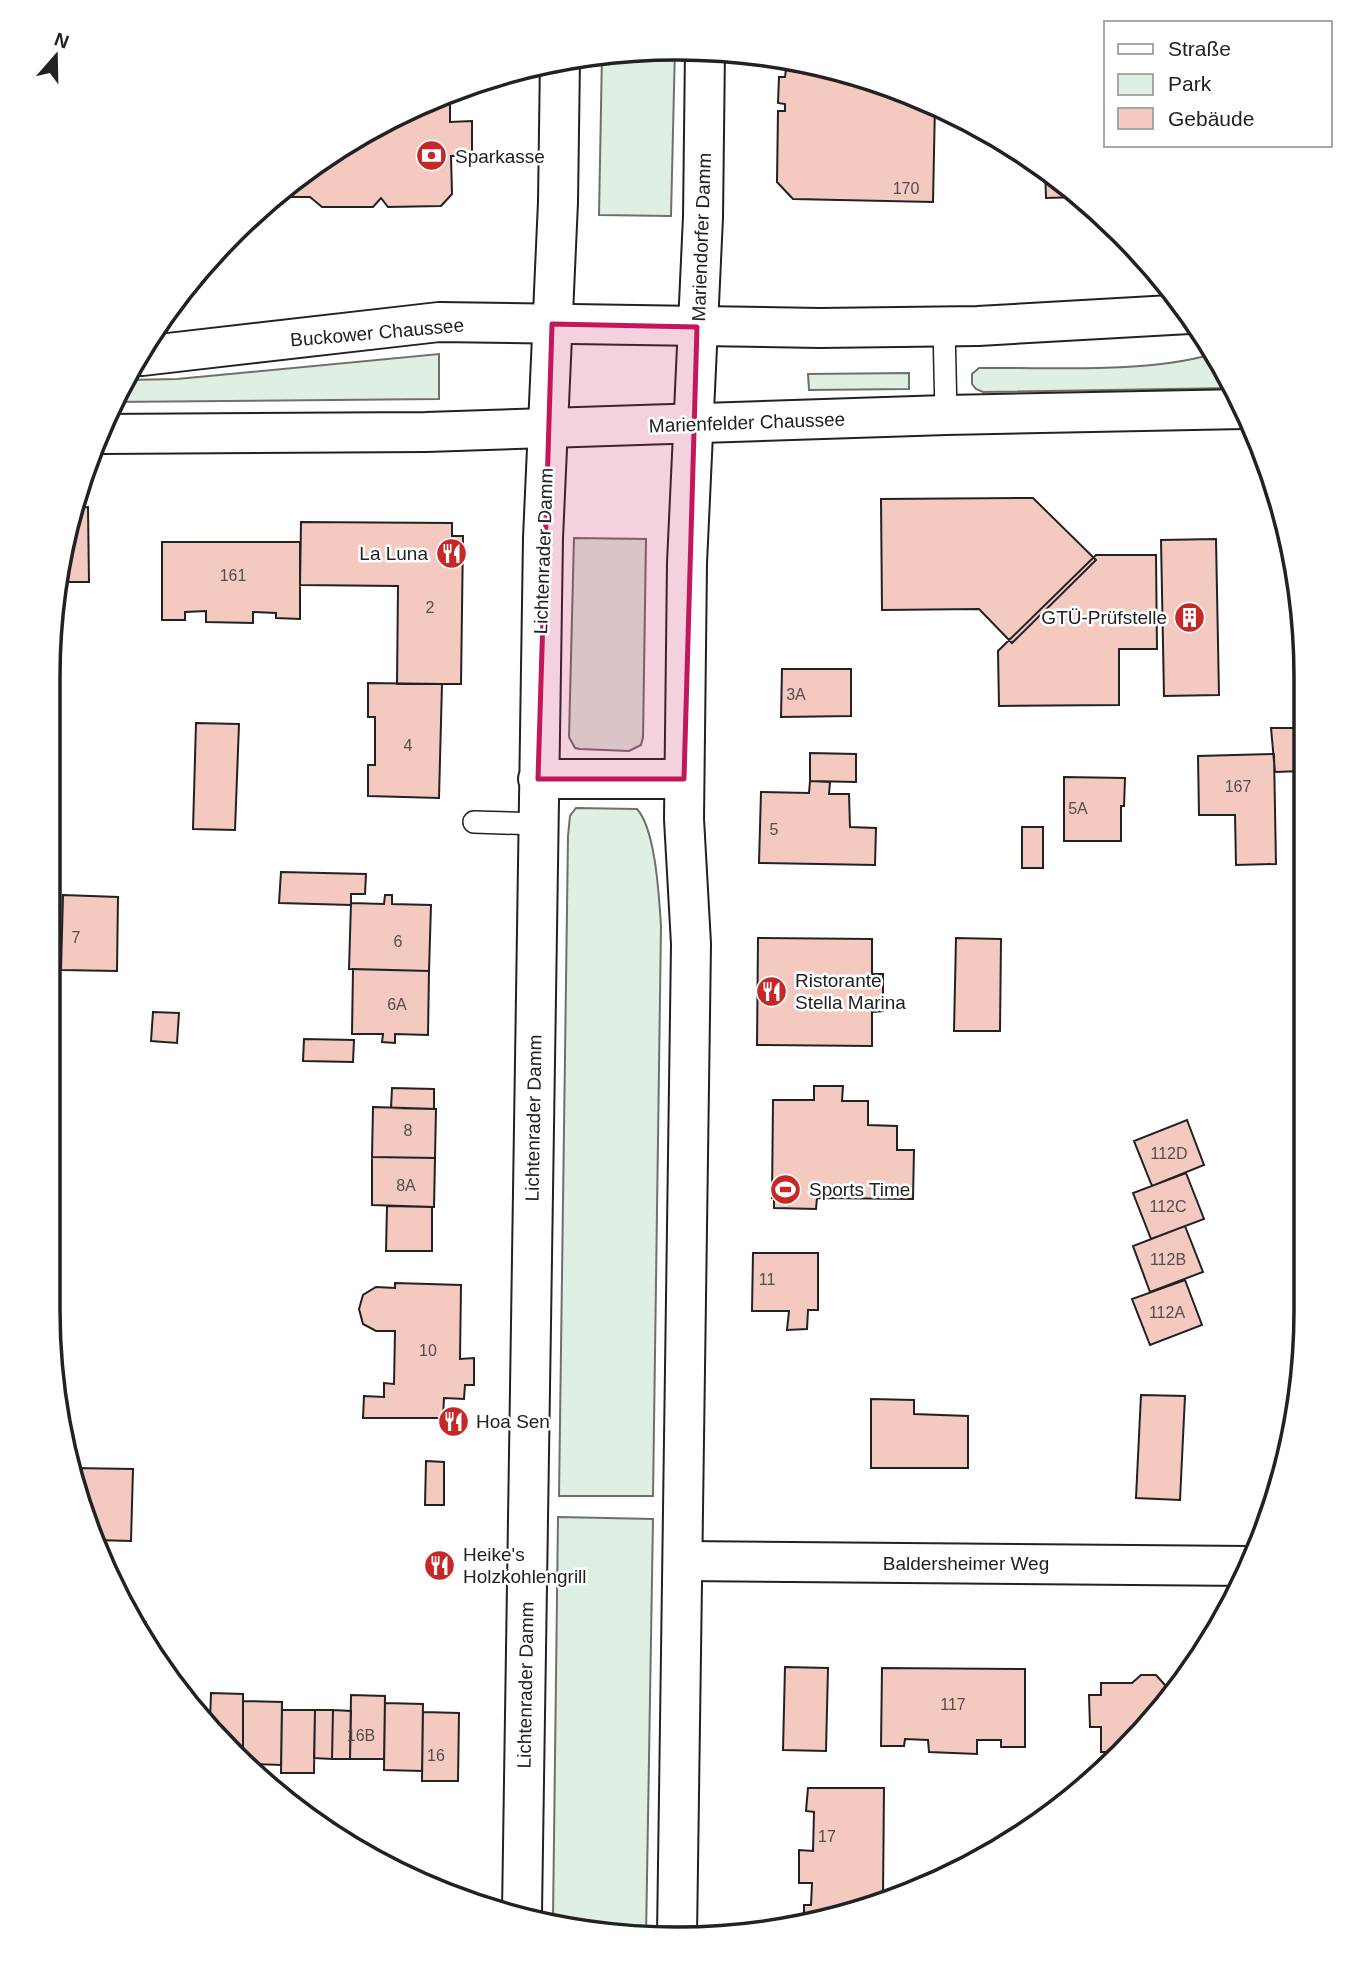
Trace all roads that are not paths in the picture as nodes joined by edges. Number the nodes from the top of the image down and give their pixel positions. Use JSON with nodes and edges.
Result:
{"nodes":[{"id":1,"x":705,"y":61,"type":"edge"},
{"id":2,"x":560,"y":70,"type":"edge"},
{"id":3,"x":1176,"y":315,"type":"edge"},
{"id":4,"x":552,"y":324,"type":"junction"},
{"id":5,"x":944,"y":326,"type":"junction"},
{"id":6,"x":698,"y":327,"type":"junction"},
{"id":7,"x":150,"y":355,"type":"edge"},
{"id":8,"x":1232,"y":409,"type":"edge"},
{"id":9,"x":946,"y":415,"type":"junction"},
{"id":10,"x":693,"y":424,"type":"junction"},
{"id":11,"x":548,"y":428,"type":"junction"},
{"id":12,"x":109,"y":434,"type":"edge"},
{"id":13,"x":538,"y":779,"type":"junction"},
{"id":14,"x":684,"y":779,"type":"junction"},
{"id":15,"x":474,"y":821,"type":"dead end"},
{"id":16,"x":538,"y":824,"type":"junction"},
{"id":17,"x":683,"y":1561,"type":"junction"},
{"id":18,"x":1238,"y":1566,"type":"edge"},
{"id":19,"x":522,"y":1907,"type":"edge"},
{"id":20,"x":677,"y":1927,"type":"edge"}],
"edges":[{"from":1,"to":6,"type":"main road","name":"Mariendorfer Damm"},
{"from":2,"to":4,"type":"main road"},
{"from":3,"to":5,"type":"main road"},
{"from":4,"to":6,"type":"main road","name":"Buckower Chaussee"},
{"from":4,"to":7,"type":"main road","name":"Buckower Chaussee"},
{"from":4,"to":11,"type":"main road","name":"Lichtenrader Damm"},
{"from":5,"to":6,"type":"main road"},
{"from":5,"to":9,"type":"lane"},
{"from":6,"to":10,"type":"main road","name":"Mariendorfer Damm"},
{"from":8,"to":9,"type":"main road","name":"Marienfelder Chaussee"},
{"from":9,"to":10,"type":"main road","name":"Marienfelder Chaussee"},
{"from":10,"to":11,"type":"main road","name":"Marienfelder Chaussee"},
{"from":10,"to":14,"type":"main road"},
{"from":11,"to":12,"type":"main road"},
{"from":11,"to":13,"type":"main road","name":"Lichtenrader Damm"},
{"from":13,"to":14,"type":"main road"},
{"from":13,"to":16,"type":"main road","name":"Lichtenrader Damm"},
{"from":14,"to":17,"type":"main road"},
{"from":15,"to":16,"type":"lane"},
{"from":16,"to":19,"type":"main road","name":"Lichtenrader Damm"},
{"from":17,"to":18,"type":"main road","name":"Baldersheimer Weg"},
{"from":17,"to":20,"type":"main road"}]}
